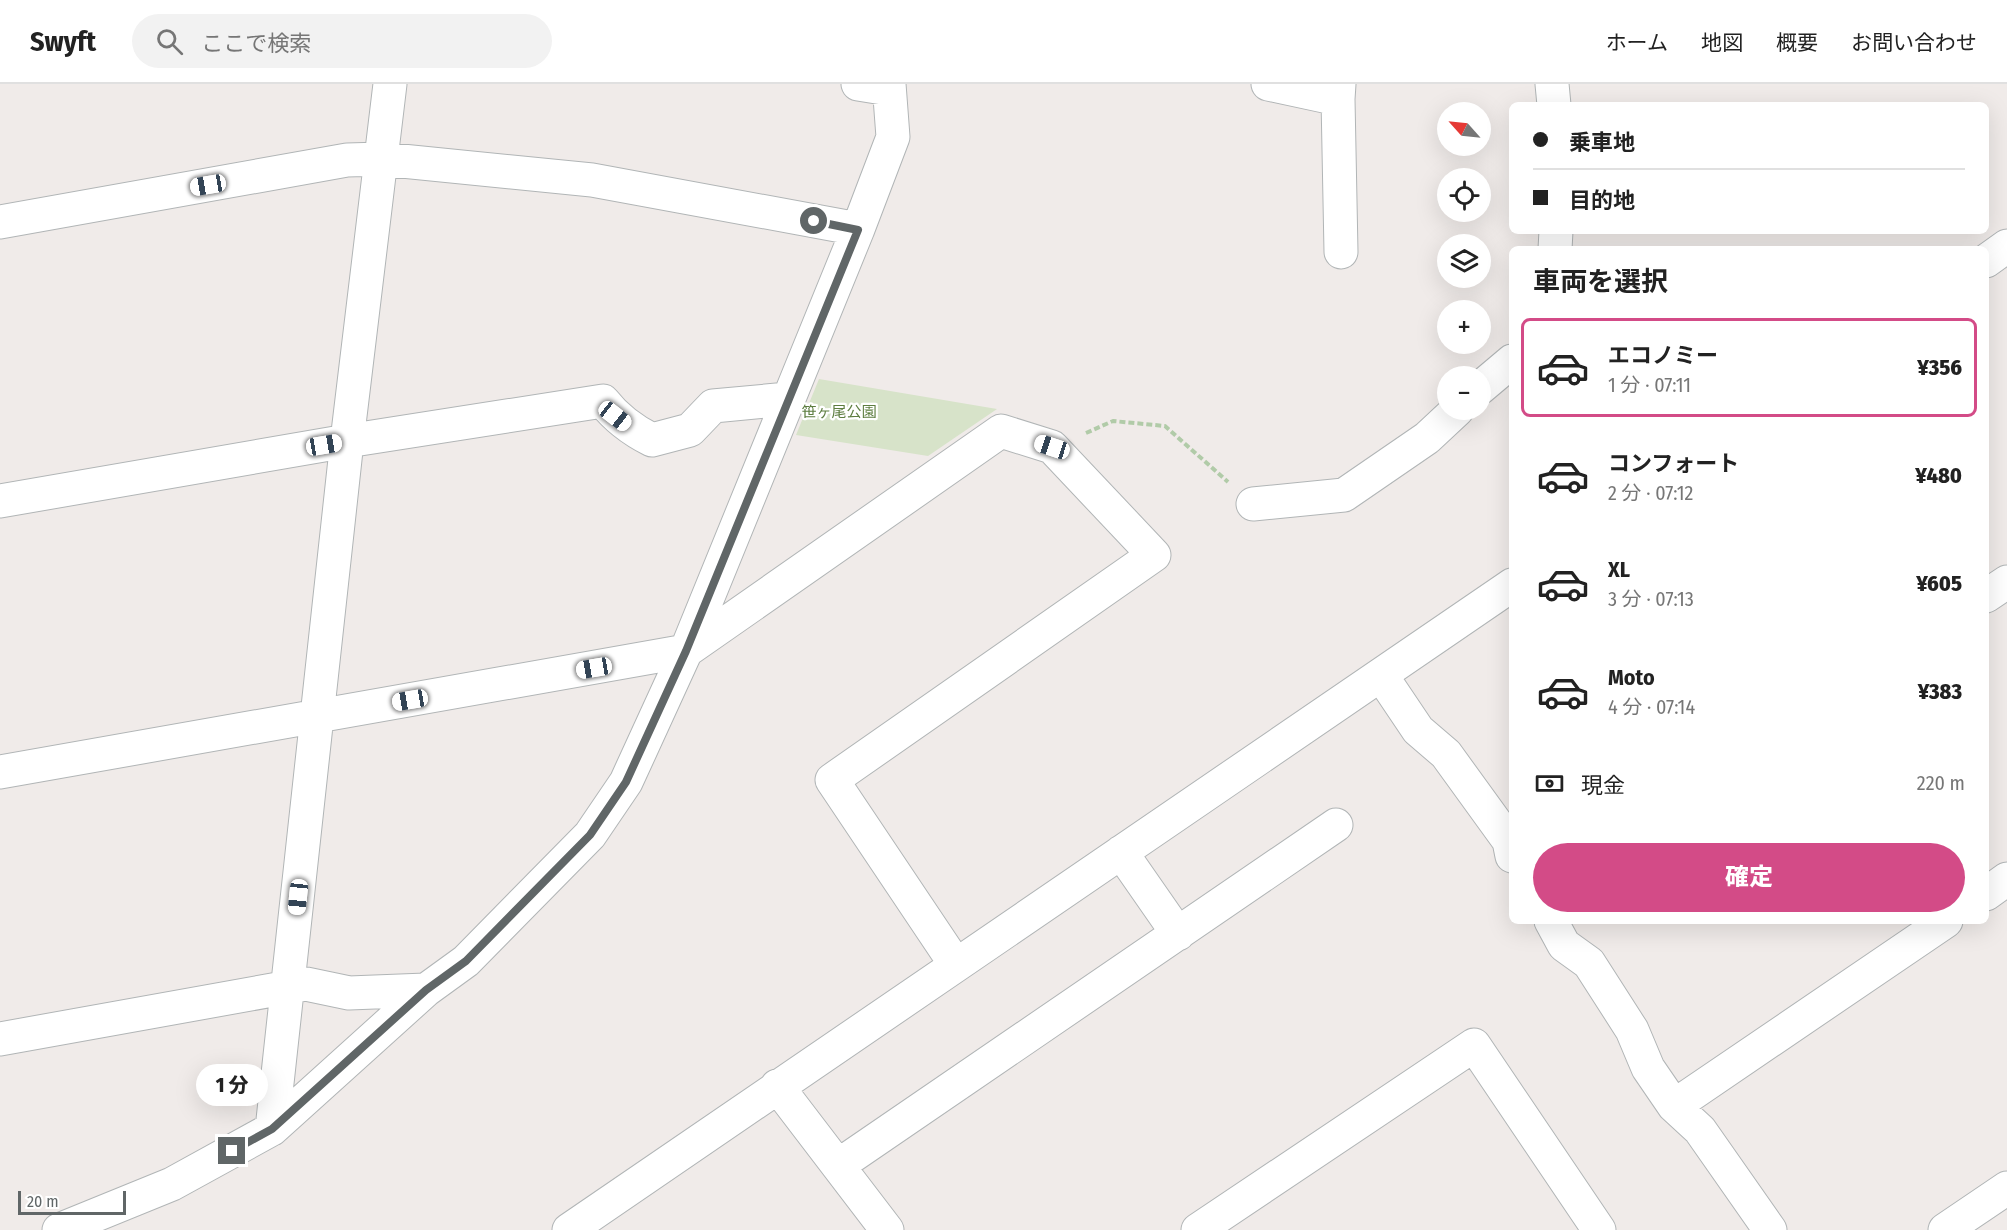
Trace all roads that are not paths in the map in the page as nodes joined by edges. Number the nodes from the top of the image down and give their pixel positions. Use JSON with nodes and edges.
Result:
{"nodes":[{"id":1,"x":390,"y":84,"type":"edge"},
{"id":2,"x":1268,"y":84,"type":"edge"},
{"id":3,"x":1551,"y":84,"type":"edge"},
{"id":4,"x":879,"y":86,"type":"edge"},
{"id":5,"x":1338,"y":92,"type":"edge"},
{"id":6,"x":1554,"y":102,"type":"edge"},
{"id":7,"x":382,"y":159,"type":"junction"},
{"id":8,"x":0,"y":222,"type":"edge"},
{"id":9,"x":858,"y":230,"type":"junction"},
{"id":10,"x":2007,"y":246,"type":"edge"},
{"id":11,"x":1341,"y":252,"type":"dead end"},
{"id":12,"x":1989,"y":259,"type":"edge"},
{"id":13,"x":1509,"y":364,"type":"edge"},
{"id":14,"x":1491,"y":379,"type":"edge"},
{"id":15,"x":788,"y":399,"type":"junction"},
{"id":16,"x":1446,"y":420,"type":"edge"},
{"id":17,"x":347,"y":441,"type":"junction"},
{"id":18,"x":0,"y":501,"type":"edge"},
{"id":19,"x":1253,"y":504,"type":"road end"},
{"id":20,"x":2007,"y":582,"type":"edge"},
{"id":21,"x":1509,"y":587,"type":"edge"},
{"id":22,"x":1989,"y":594,"type":"edge"},
{"id":23,"x":686,"y":651,"type":"junction"},
{"id":24,"x":1381,"y":675,"type":"junction"},
{"id":25,"x":318,"y":716,"type":"junction"},
{"id":26,"x":0,"y":772,"type":"edge"},
{"id":27,"x":1336,"y":825,"type":"dead end"},
{"id":28,"x":1509,"y":841,"type":"edge"},
{"id":29,"x":1121,"y":852,"type":"junction"},
{"id":30,"x":2007,"y":879,"type":"edge"},
{"id":31,"x":1989,"y":892,"type":"edge"},
{"id":32,"x":1553,"y":924,"type":"edge"},
{"id":33,"x":1942,"y":924,"type":"edge"},
{"id":34,"x":1178,"y":934,"type":"junction"},
{"id":35,"x":956,"y":965,"type":"junction"},
{"id":36,"x":288,"y":988,"type":"junction"},
{"id":37,"x":426,"y":990,"type":"junction"},
{"id":38,"x":0,"y":1039,"type":"edge"},
{"id":39,"x":777,"y":1086,"type":"junction"},
{"id":40,"x":1674,"y":1106,"type":"junction"},
{"id":41,"x":272,"y":1129,"type":"junction"},
{"id":42,"x":839,"y":1165,"type":"junction"},
{"id":43,"x":2007,"y":1188,"type":"edge"},
{"id":44,"x":1587,"y":1226,"type":"edge"},
{"id":45,"x":59,"y":1230,"type":"edge"},
{"id":46,"x":569,"y":1230,"type":"edge"},
{"id":47,"x":888,"y":1230,"type":"edge"},
{"id":48,"x":1198,"y":1230,"type":"edge"},
{"id":49,"x":1770,"y":1230,"type":"edge"},
{"id":50,"x":1945,"y":1230,"type":"edge"}],
"edges":[{"from":1,"to":7,"type":"street"},
{"from":2,"to":5,"type":"street"},
{"from":3,"to":6,"type":"street"},
{"from":4,"to":9,"type":"street"},
{"from":5,"to":11,"type":"street"},
{"from":7,"to":8,"type":"street"},
{"from":7,"to":9,"type":"street"},
{"from":7,"to":17,"type":"street"},
{"from":9,"to":15,"type":"street"},
{"from":10,"to":12,"type":"street"},
{"from":13,"to":14,"type":"street"},
{"from":15,"to":17,"type":"street"},
{"from":15,"to":23,"type":"street"},
{"from":16,"to":19,"type":"street"},
{"from":17,"to":18,"type":"street"},
{"from":17,"to":25,"type":"street"},
{"from":20,"to":22,"type":"street"},
{"from":21,"to":24,"type":"street"},
{"from":23,"to":25,"type":"street"},
{"from":23,"to":35,"type":"street"},
{"from":23,"to":37,"type":"street"},
{"from":24,"to":28,"type":"street"},
{"from":24,"to":29,"type":"street"},
{"from":25,"to":26,"type":"street"},
{"from":25,"to":36,"type":"street"},
{"from":27,"to":34,"type":"street"},
{"from":29,"to":34,"type":"street"},
{"from":29,"to":35,"type":"street"},
{"from":30,"to":31,"type":"street"},
{"from":32,"to":40,"type":"street"},
{"from":33,"to":40,"type":"street"},
{"from":34,"to":42,"type":"street"},
{"from":35,"to":39,"type":"street"},
{"from":36,"to":37,"type":"street"},
{"from":36,"to":38,"type":"street"},
{"from":36,"to":41,"type":"street"},
{"from":37,"to":41,"type":"street"},
{"from":39,"to":42,"type":"street"},
{"from":39,"to":46,"type":"street"},
{"from":40,"to":49,"type":"street"},
{"from":41,"to":45,"type":"street"},
{"from":42,"to":47,"type":"street"},
{"from":43,"to":50,"type":"street"},
{"from":44,"to":48,"type":"street"}]}
